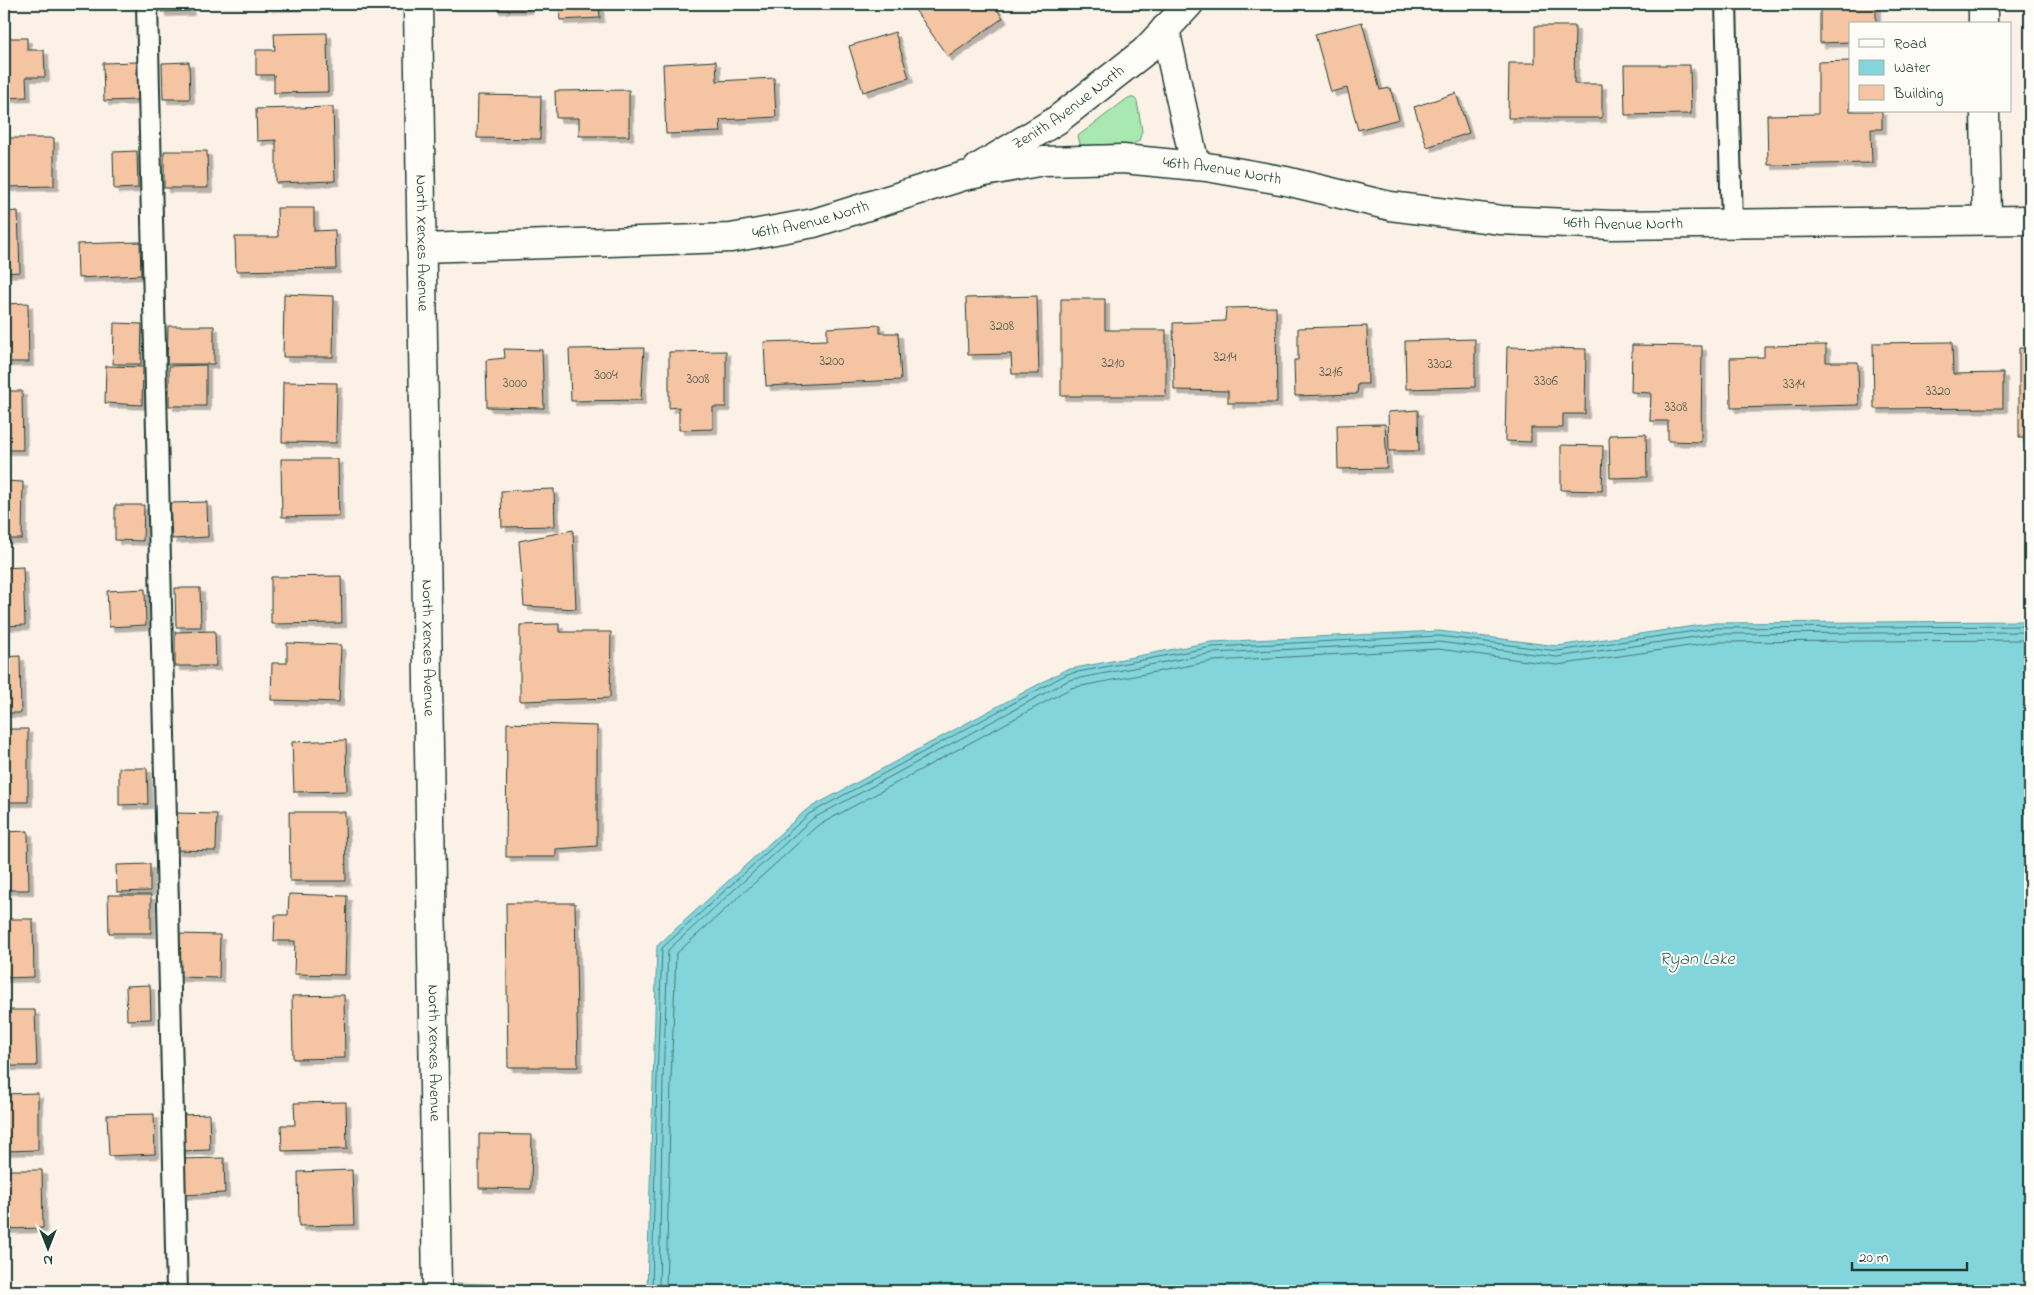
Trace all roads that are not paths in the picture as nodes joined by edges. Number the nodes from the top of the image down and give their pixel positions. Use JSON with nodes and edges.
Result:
{"nodes":[{"id":1,"x":148,"y":4,"type":"edge"},
{"id":2,"x":418,"y":4,"type":"edge"},
{"id":3,"x":1189,"y":4,"type":"edge"},
{"id":4,"x":1726,"y":4,"type":"edge"},
{"id":5,"x":1983,"y":4,"type":"edge"},
{"id":6,"x":1983,"y":22,"type":"edge"},
{"id":7,"x":1165,"y":29,"type":"junction"},
{"id":8,"x":1985,"y":112,"type":"edge"},
{"id":9,"x":1195,"y":165,"type":"junction"},
{"id":10,"x":964,"y":176,"type":"junction"},
{"id":11,"x":1987,"y":220,"type":"junction"},
{"id":12,"x":2030,"y":220,"type":"edge"},
{"id":13,"x":1732,"y":224,"type":"junction"},
{"id":14,"x":421,"y":248,"type":"junction"},
{"id":15,"x":177,"y":1291,"type":"edge"},
{"id":16,"x":437,"y":1291,"type":"edge"}],
"edges":[{"from":1,"to":15,"type":"lane"},
{"from":2,"to":14,"type":"street","name":"North Xerxes Avenue"},
{"from":3,"to":7,"type":"street","name":"Zenith Avenue North"},
{"from":4,"to":13,"type":"lane"},
{"from":5,"to":6,"type":"street"},
{"from":7,"to":9,"type":"street"},
{"from":7,"to":10,"type":"street","name":"Zenith Avenue North"},
{"from":8,"to":11,"type":"street"},
{"from":9,"to":10,"type":"street","name":"46th Avenue North"},
{"from":9,"to":13,"type":"street","name":"46th Avenue North"},
{"from":10,"to":14,"type":"street","name":"46th Avenue North"},
{"from":11,"to":12,"type":"street","name":"46th Avenue North"},
{"from":11,"to":13,"type":"street","name":"46th Avenue North"},
{"from":14,"to":16,"type":"street","name":"North Xerxes Avenue"}]}
